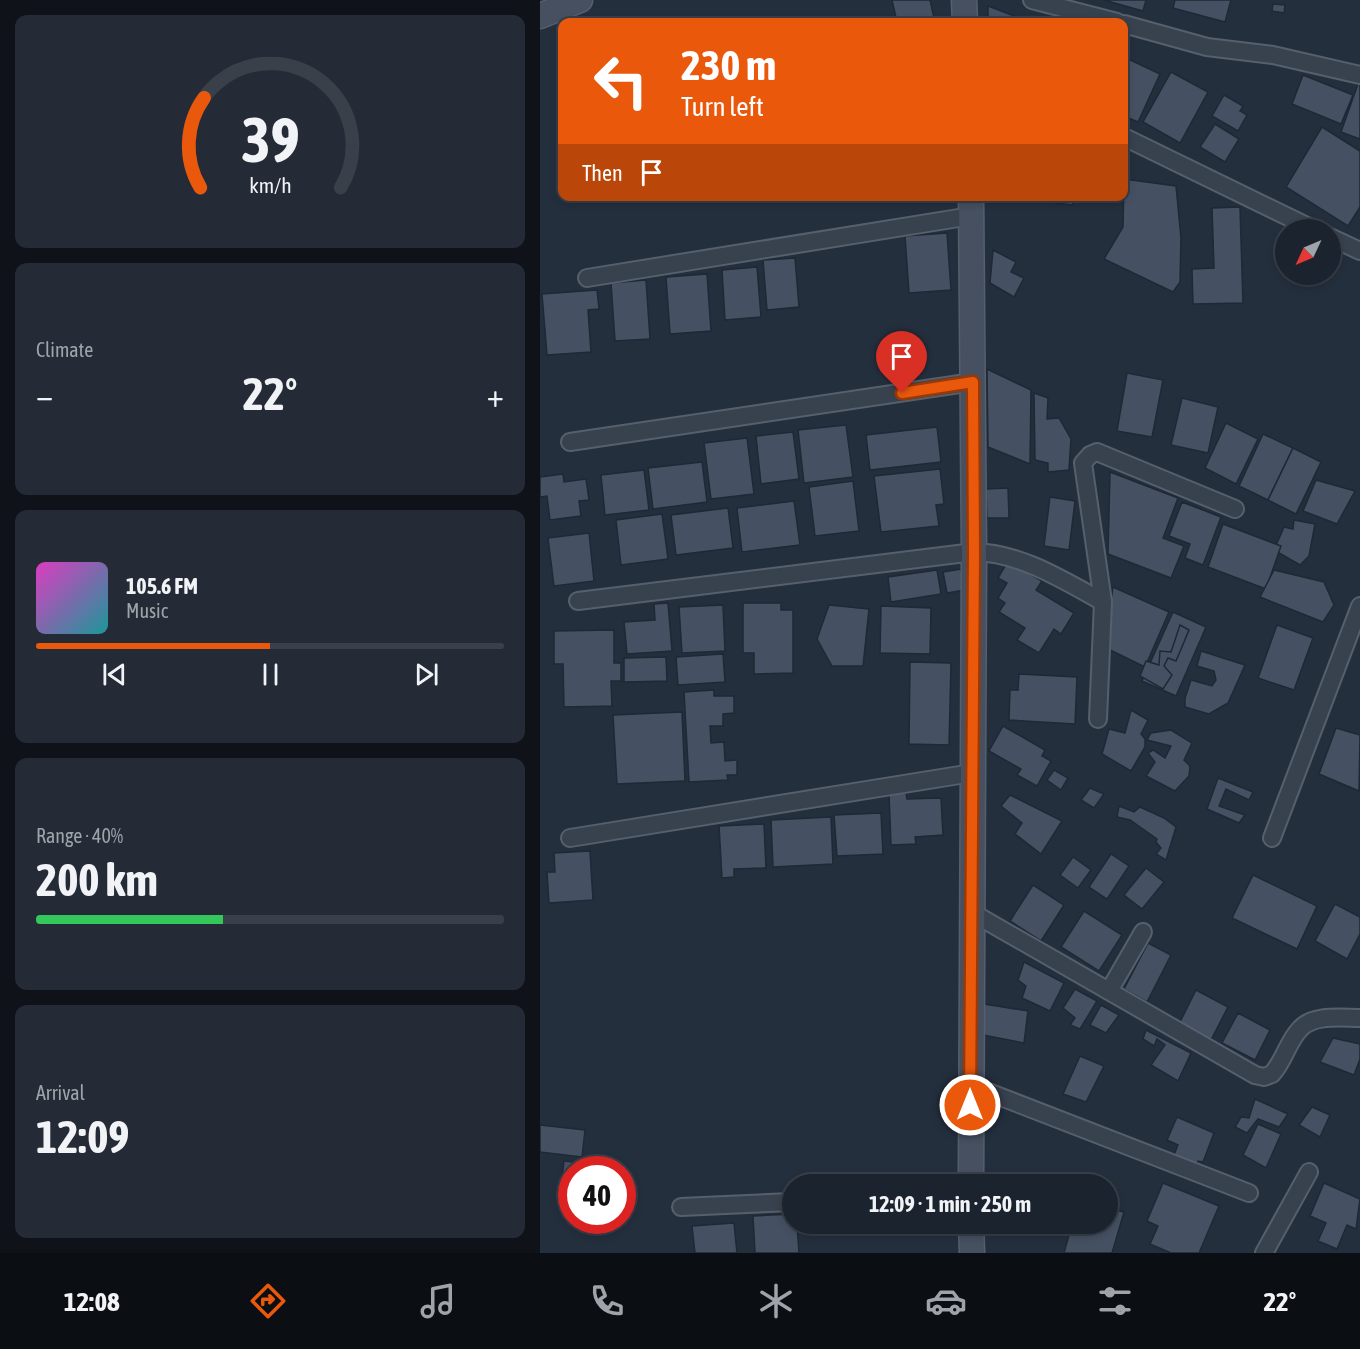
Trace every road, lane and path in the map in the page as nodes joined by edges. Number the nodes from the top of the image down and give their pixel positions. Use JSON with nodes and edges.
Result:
{"nodes":[{"id":1,"x":580,"y":0,"type":"edge"},
{"id":2,"x":964,"y":0,"type":"edge"},
{"id":3,"x":1032,"y":0,"type":"edge"},
{"id":4,"x":540,"y":16,"type":"edge"},
{"id":5,"x":965,"y":18,"type":"edge"},
{"id":6,"x":1102,"y":18,"type":"edge"},
{"id":7,"x":1128,"y":25,"type":"edge"},
{"id":8,"x":1360,"y":75,"type":"edge"},
{"id":9,"x":1128,"y":140,"type":"edge"},
{"id":10,"x":971,"y":206,"type":"edge"},
{"id":11,"x":1292,"y":219,"type":"edge"},
{"id":12,"x":1341,"y":242,"type":"edge"},
{"id":13,"x":1360,"y":251,"type":"edge"},
{"id":14,"x":587,"y":278,"type":"dead end"},
{"id":15,"x":973,"y":382,"type":"junction"},
{"id":16,"x":570,"y":442,"type":"dead end"},
{"id":17,"x":1235,"y":509,"type":"dead end"},
{"id":18,"x":974,"y":552,"type":"junction"},
{"id":19,"x":578,"y":601,"type":"dead end"},
{"id":20,"x":1103,"y":602,"type":"junction"},
{"id":21,"x":1360,"y":606,"type":"edge"},
{"id":22,"x":1098,"y":719,"type":"dead end"},
{"id":23,"x":972,"y":773,"type":"junction"},
{"id":24,"x":570,"y":838,"type":"dead end"},
{"id":25,"x":1272,"y":838,"type":"dead end"},
{"id":26,"x":971,"y":912,"type":"junction"},
{"id":27,"x":1143,"y":932,"type":"dead end"},
{"id":28,"x":1109,"y":991,"type":"junction"},
{"id":29,"x":1360,"y":1018,"type":"edge"},
{"id":30,"x":970,"y":1085,"type":"junction"},
{"id":31,"x":1309,"y":1172,"type":"dead end"},
{"id":32,"x":971,"y":1174,"type":"edge"},
{"id":33,"x":1249,"y":1193,"type":"dead end"},
{"id":34,"x":782,"y":1202,"type":"edge"},
{"id":35,"x":681,"y":1207,"type":"dead end"},
{"id":36,"x":971,"y":1234,"type":"edge"},
{"id":37,"x":972,"y":1253,"type":"edge"},
{"id":38,"x":1264,"y":1253,"type":"edge"}],
"edges":[{"from":1,"to":4,"type":"street"},
{"from":2,"to":5,"type":"street"},
{"from":3,"to":6,"type":"street"},
{"from":7,"to":8,"type":"street"},
{"from":9,"to":11,"type":"street"},
{"from":10,"to":14,"type":"street"},
{"from":10,"to":15,"type":"street"},
{"from":12,"to":13,"type":"street"},
{"from":15,"to":16,"type":"street"},
{"from":15,"to":18,"type":"street"},
{"from":17,"to":20,"type":"street"},
{"from":18,"to":19,"type":"street"},
{"from":18,"to":20,"type":"street"},
{"from":18,"to":23,"type":"street"},
{"from":20,"to":22,"type":"street"},
{"from":21,"to":25,"type":"street"},
{"from":23,"to":24,"type":"street"},
{"from":23,"to":26,"type":"street"},
{"from":26,"to":28,"type":"street"},
{"from":26,"to":30,"type":"street"},
{"from":27,"to":28,"type":"street"},
{"from":28,"to":29,"type":"street"},
{"from":30,"to":32,"type":"street"},
{"from":30,"to":33,"type":"street"},
{"from":31,"to":38,"type":"street"},
{"from":34,"to":35,"type":"street"},
{"from":36,"to":37,"type":"street"}]}
